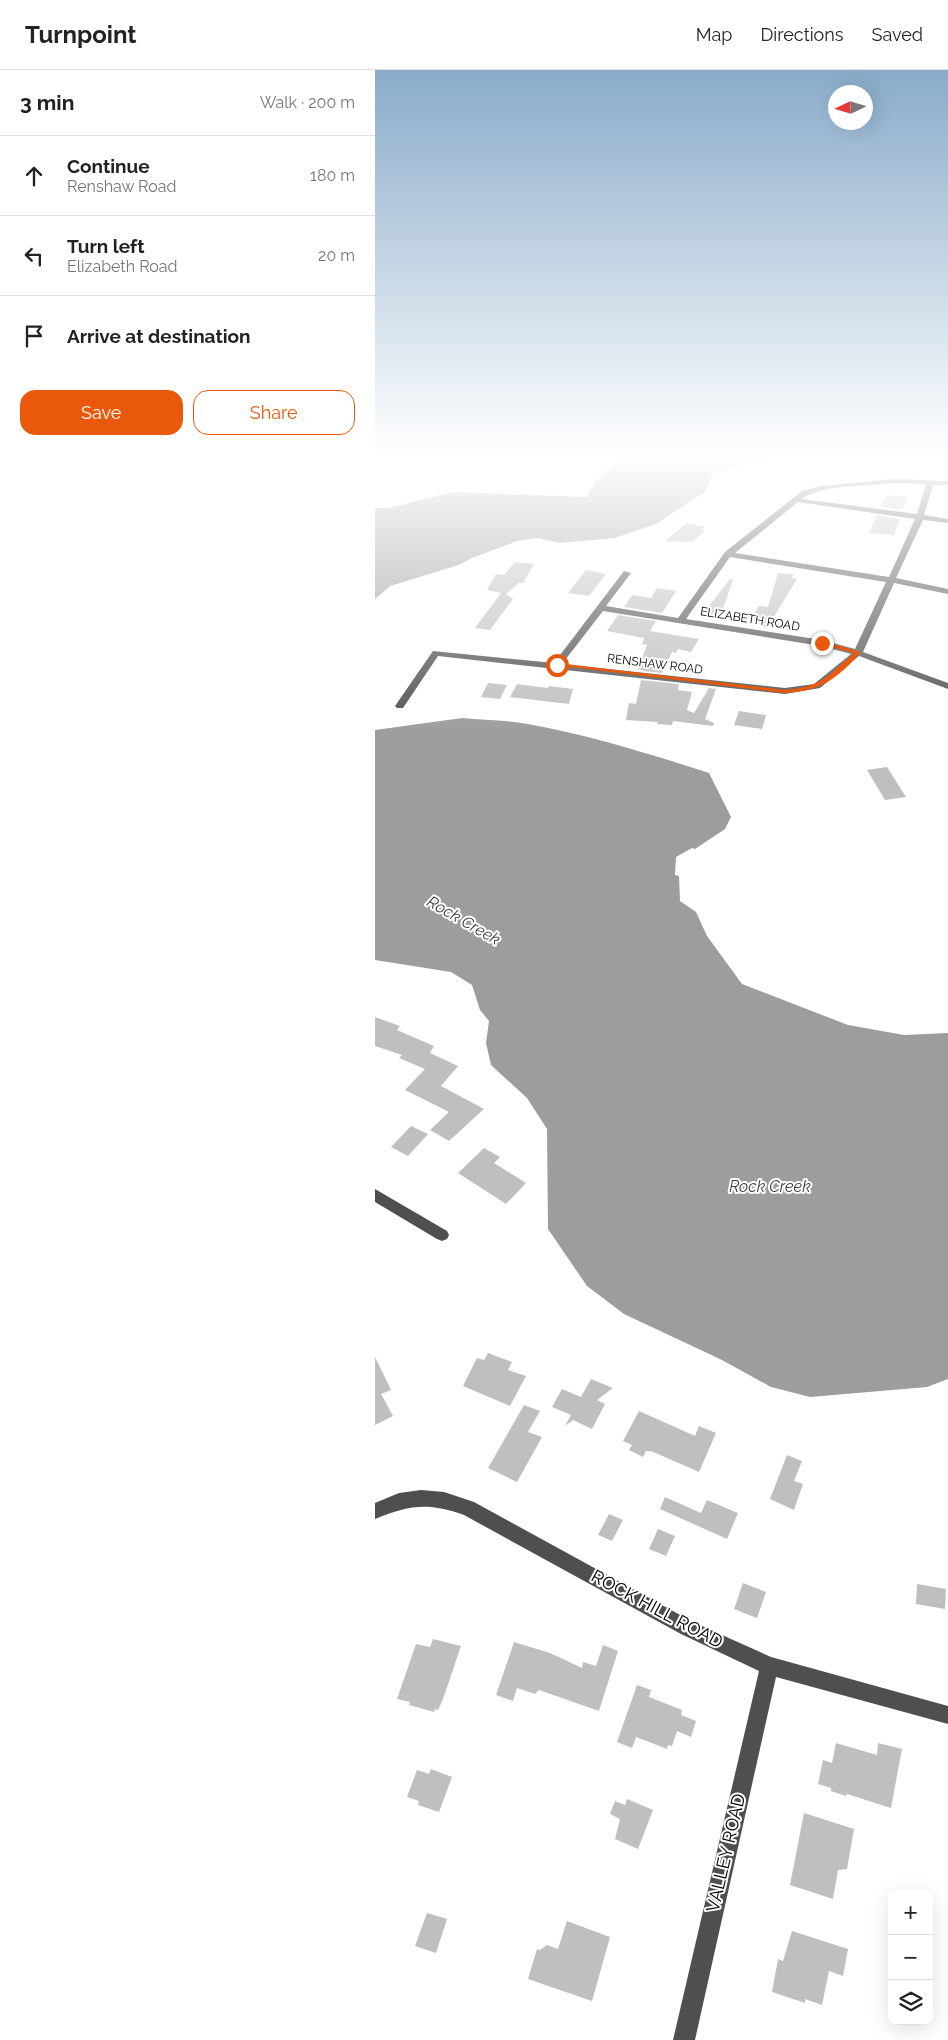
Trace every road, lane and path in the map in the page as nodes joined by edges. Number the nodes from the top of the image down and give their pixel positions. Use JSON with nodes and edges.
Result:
{"nodes":[{"id":1,"x":733,"y":550,"type":"edge"},
{"id":2,"x":905,"y":550,"type":"edge"},
{"id":3,"x":728,"y":554,"type":"junction"},
{"id":4,"x":627,"y":573,"type":"dead end"},
{"id":5,"x":892,"y":580,"type":"junction"},
{"id":6,"x":948,"y":592,"type":"edge"},
{"id":7,"x":601,"y":608,"type":"junction"},
{"id":8,"x":681,"y":620,"type":"junction"},
{"id":9,"x":858,"y":652,"type":"junction"},
{"id":10,"x":557,"y":665,"type":"junction"},
{"id":11,"x":948,"y":686,"type":"edge"},
{"id":12,"x":399,"y":706,"type":"dead end"},
{"id":13,"x":375,"y":1195,"type":"edge"},
{"id":14,"x":442,"y":1235,"type":"dead end"},
{"id":15,"x":375,"y":1511,"type":"edge"},
{"id":16,"x":769,"y":1666,"type":"junction"},
{"id":17,"x":948,"y":1715,"type":"edge"},
{"id":18,"x":684,"y":2040,"type":"edge"}],
"edges":[{"from":1,"to":3,"type":"street"},
{"from":2,"to":5,"type":"street"},
{"from":3,"to":5,"type":"street"},
{"from":3,"to":8,"type":"street"},
{"from":4,"to":7,"type":"street"},
{"from":5,"to":6,"type":"street"},
{"from":5,"to":9,"type":"street"},
{"from":7,"to":8,"type":"street","name":"ELIZABETH ROAD"},
{"from":7,"to":10,"type":"street"},
{"from":8,"to":9,"type":"street","name":"ELIZABETH ROAD"},
{"from":9,"to":10,"type":"street","name":"RENSHAW ROAD"},
{"from":9,"to":11,"type":"street","name":"ELIZABETH ROAD"},
{"from":10,"to":12,"type":"street","name":"RENSHAW ROAD"},
{"from":13,"to":14,"type":"street"},
{"from":15,"to":16,"type":"street","name":"ROCK HILL ROAD"},
{"from":16,"to":17,"type":"street","name":"ROCK HILL ROAD"},
{"from":16,"to":18,"type":"street","name":"VALLEY ROAD"}]}
